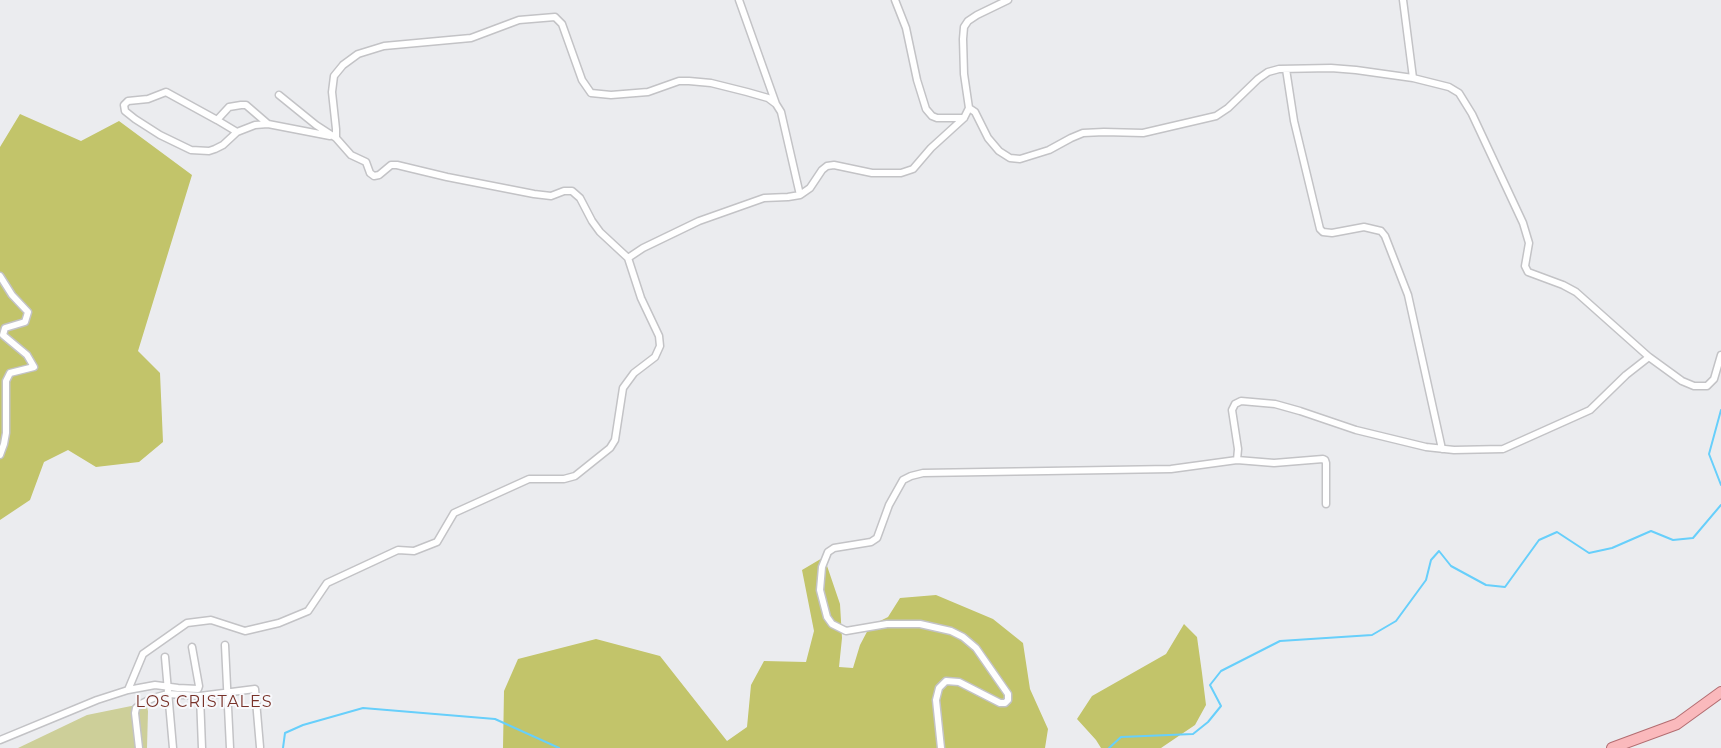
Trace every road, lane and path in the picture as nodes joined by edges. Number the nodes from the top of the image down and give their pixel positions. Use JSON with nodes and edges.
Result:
{"nodes":[{"id":1,"x":739,"y":0,"type":"edge"},
{"id":2,"x":895,"y":0,"type":"edge"},
{"id":3,"x":1008,"y":0,"type":"edge"},
{"id":4,"x":1403,"y":0,"type":"edge"},
{"id":5,"x":1286,"y":69,"type":"junction"},
{"id":6,"x":1413,"y":78,"type":"junction"},
{"id":7,"x":279,"y":95,"type":"dead end"},
{"id":8,"x":776,"y":104,"type":"junction"},
{"id":9,"x":969,"y":108,"type":"junction"},
{"id":10,"x":964,"y":118,"type":"junction"},
{"id":11,"x":217,"y":120,"type":"junction"},
{"id":12,"x":268,"y":124,"type":"junction"},
{"id":13,"x":237,"y":132,"type":"junction"},
{"id":14,"x":336,"y":138,"type":"junction"},
{"id":15,"x":800,"y":195,"type":"junction"},
{"id":16,"x":628,"y":258,"type":"junction"},
{"id":17,"x":0,"y":276,"type":"edge"},
{"id":18,"x":1721,"y":355,"type":"edge"},
{"id":19,"x":1649,"y":357,"type":"junction"},
{"id":20,"x":1442,"y":450,"type":"junction"},
{"id":21,"x":0,"y":454,"type":"edge"},
{"id":22,"x":1237,"y":460,"type":"junction"},
{"id":23,"x":1326,"y":504,"type":"dead end"},
{"id":24,"x":225,"y":645,"type":"dead end"},
{"id":25,"x":192,"y":647,"type":"dead end"},
{"id":26,"x":165,"y":657,"type":"dead end"},
{"id":27,"x":168,"y":686,"type":"junction"},
{"id":28,"x":128,"y":690,"type":"junction"},
{"id":29,"x":1721,"y":692,"type":"edge"},
{"id":30,"x":228,"y":693,"type":"junction"},
{"id":31,"x":168,"y":694,"type":"junction"},
{"id":32,"x":200,"y":696,"type":"junction"},
{"id":33,"x":0,"y":740,"type":"edge"},
{"id":34,"x":139,"y":748,"type":"edge"},
{"id":35,"x":173,"y":748,"type":"edge"},
{"id":36,"x":202,"y":748,"type":"edge"},
{"id":37,"x":230,"y":748,"type":"edge"},
{"id":38,"x":260,"y":748,"type":"edge"},
{"id":39,"x":941,"y":748,"type":"edge"},
{"id":40,"x":1612,"y":748,"type":"edge"}],
"edges":[{"from":1,"to":8,"type":"street"},
{"from":2,"to":10,"type":"street"},
{"from":3,"to":9,"type":"street"},
{"from":4,"to":6,"type":"street"},
{"from":5,"to":6,"type":"street"},
{"from":5,"to":9,"type":"street"},
{"from":5,"to":20,"type":"street"},
{"from":6,"to":19,"type":"street"},
{"from":7,"to":14,"type":"street"},
{"from":8,"to":14,"type":"street"},
{"from":8,"to":15,"type":"street"},
{"from":9,"to":10,"type":"street"},
{"from":10,"to":15,"type":"street"},
{"from":11,"to":12,"type":"street"},
{"from":11,"to":13,"type":"street"},
{"from":11,"to":13,"type":"street"},
{"from":12,"to":13,"type":"street"},
{"from":12,"to":14,"type":"street"},
{"from":14,"to":16,"type":"street"},
{"from":15,"to":16,"type":"street"},
{"from":16,"to":28,"type":"street"},
{"from":17,"to":21,"type":"street"},
{"from":18,"to":19,"type":"street"},
{"from":19,"to":20,"type":"street"},
{"from":20,"to":22,"type":"street"},
{"from":22,"to":23,"type":"street"},
{"from":22,"to":39,"type":"street"},
{"from":24,"to":30,"type":"street"},
{"from":25,"to":27,"type":"street"},
{"from":26,"to":27,"type":"street"},
{"from":27,"to":28,"type":"street"},
{"from":27,"to":31,"type":"street"},
{"from":28,"to":33,"type":"street"},
{"from":29,"to":40,"type":"main road"},
{"from":30,"to":32,"type":"street"},
{"from":30,"to":37,"type":"street"},
{"from":30,"to":38,"type":"street"},
{"from":31,"to":32,"type":"street"},
{"from":31,"to":34,"type":"street"},
{"from":31,"to":35,"type":"street"},
{"from":32,"to":36,"type":"street"}]}
